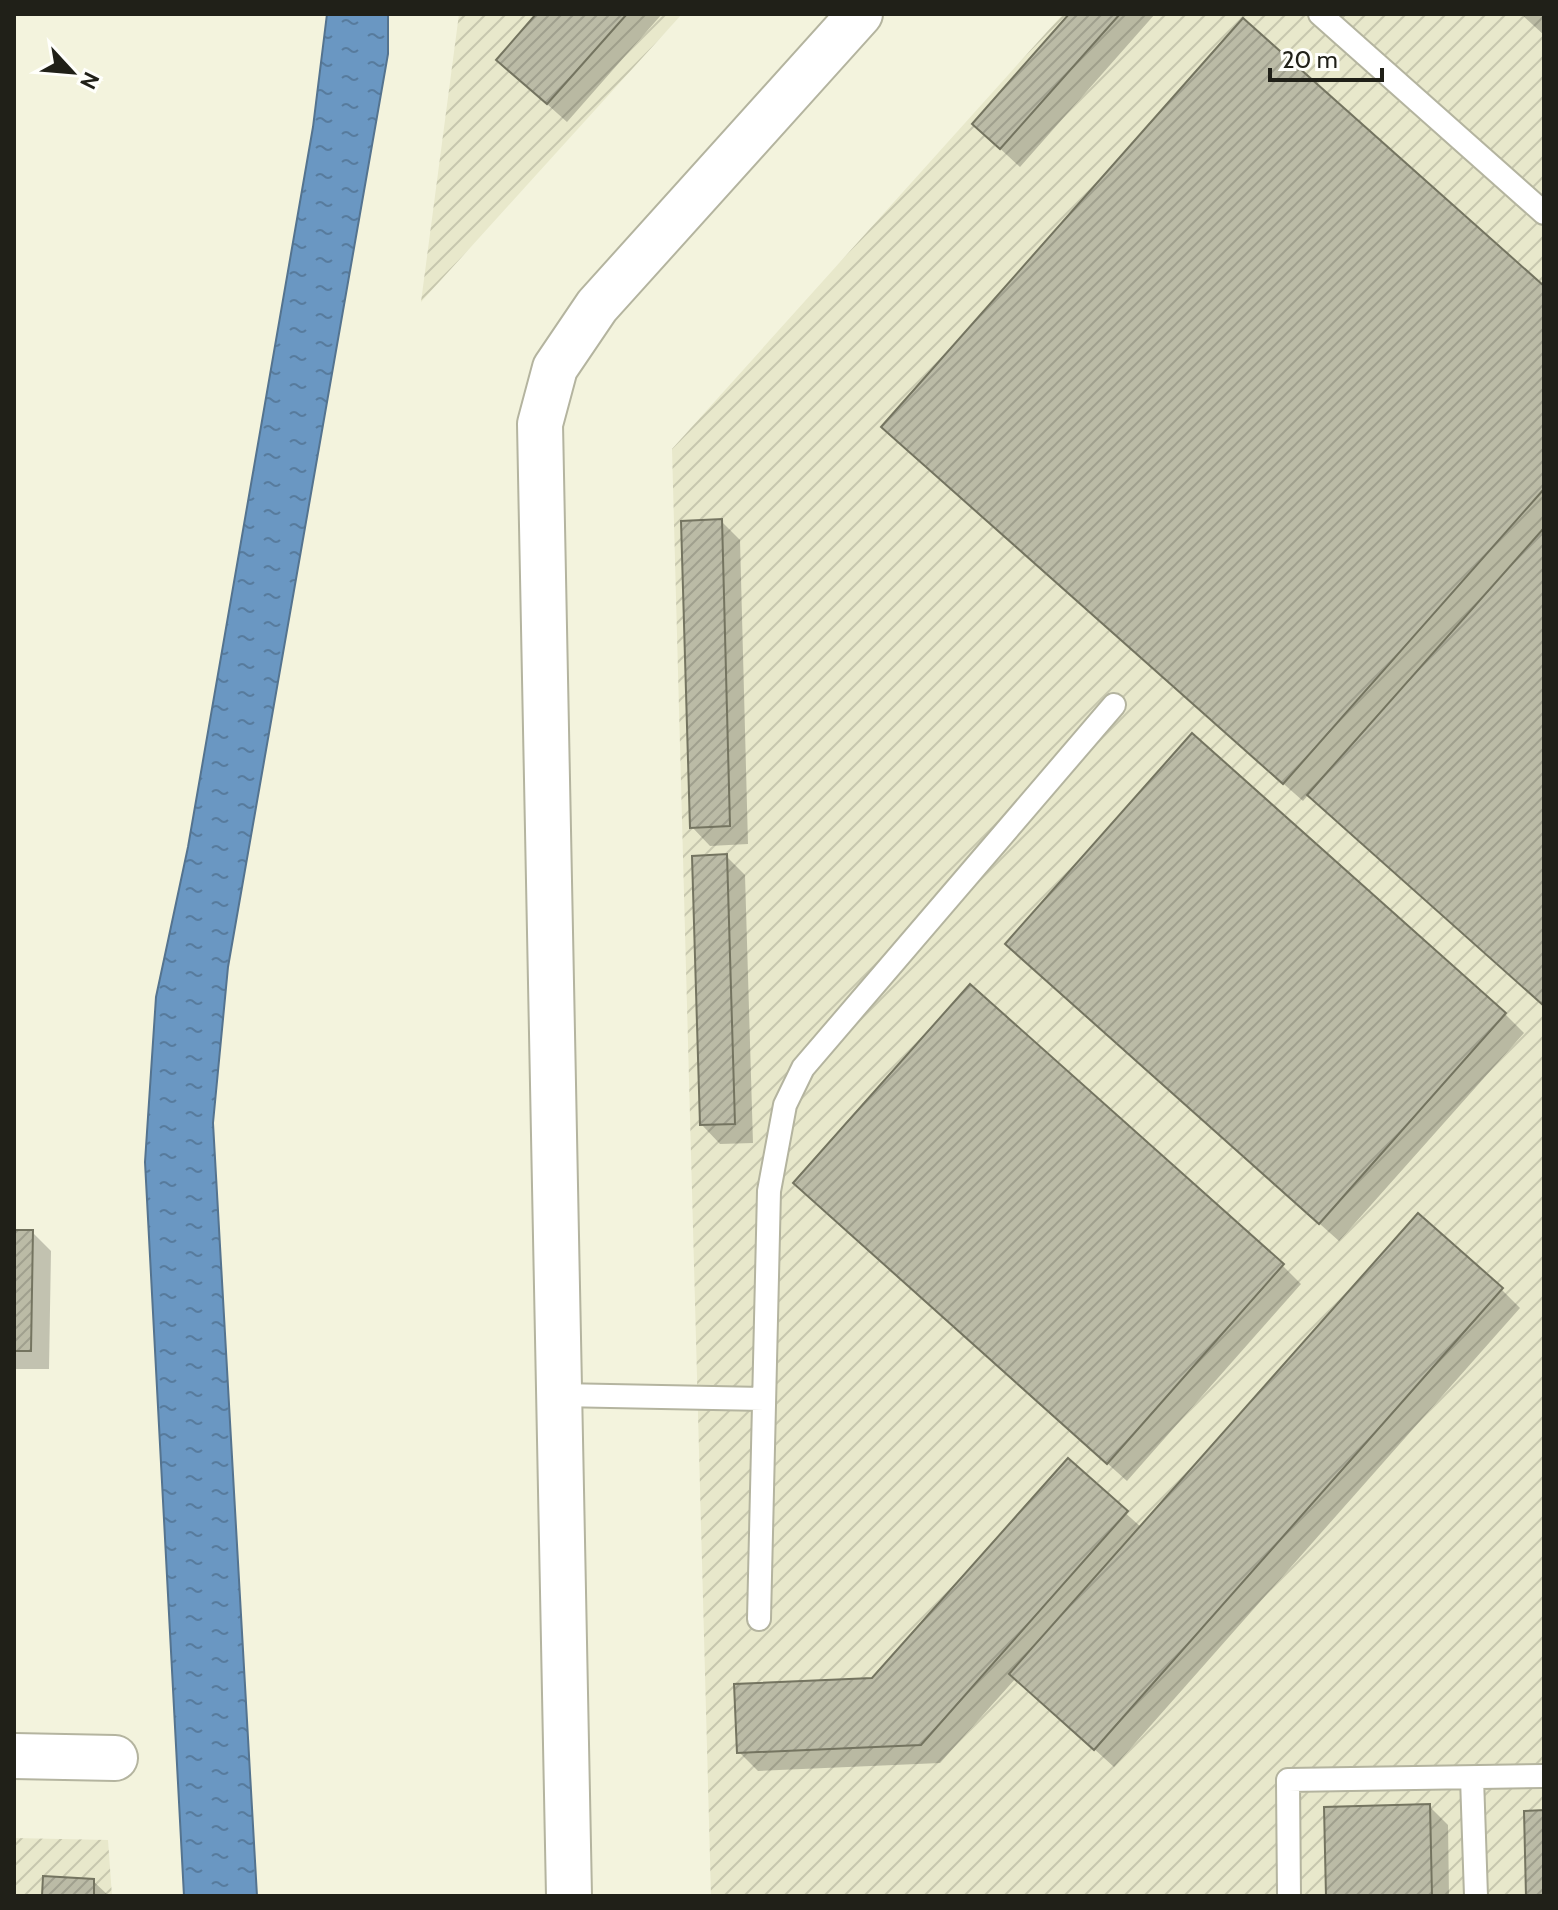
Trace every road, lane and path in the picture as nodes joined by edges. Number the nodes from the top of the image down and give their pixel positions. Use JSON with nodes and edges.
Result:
{"nodes":[{"id":1,"x":860,"y":14,"type":"edge"},
{"id":2,"x":1320,"y":14,"type":"edge"},
{"id":3,"x":1544,"y":213,"type":"edge"},
{"id":4,"x":1114,"y":705,"type":"dead end"},
{"id":5,"x":559,"y":1395,"type":"junction"},
{"id":6,"x":764,"y":1399,"type":"junction"},
{"id":7,"x":759,"y":1619,"type":"dead end"},
{"id":8,"x":14,"y":1756,"type":"edge"},
{"id":9,"x":115,"y":1758,"type":"dead end"},
{"id":10,"x":1544,"y":1776,"type":"edge"},
{"id":11,"x":1472,"y":1778,"type":"junction"},
{"id":12,"x":569,"y":1896,"type":"edge"},
{"id":13,"x":1289,"y":1896,"type":"edge"},
{"id":14,"x":1476,"y":1896,"type":"edge"}],
"edges":[{"from":1,"to":5,"type":"street"},
{"from":2,"to":3,"type":"lane"},
{"from":4,"to":6,"type":"lane"},
{"from":5,"to":6,"type":"lane"},
{"from":5,"to":12,"type":"street"},
{"from":6,"to":7,"type":"lane"},
{"from":8,"to":9,"type":"street"},
{"from":10,"to":11,"type":"lane"},
{"from":11,"to":13,"type":"lane"},
{"from":11,"to":14,"type":"lane"}]}
